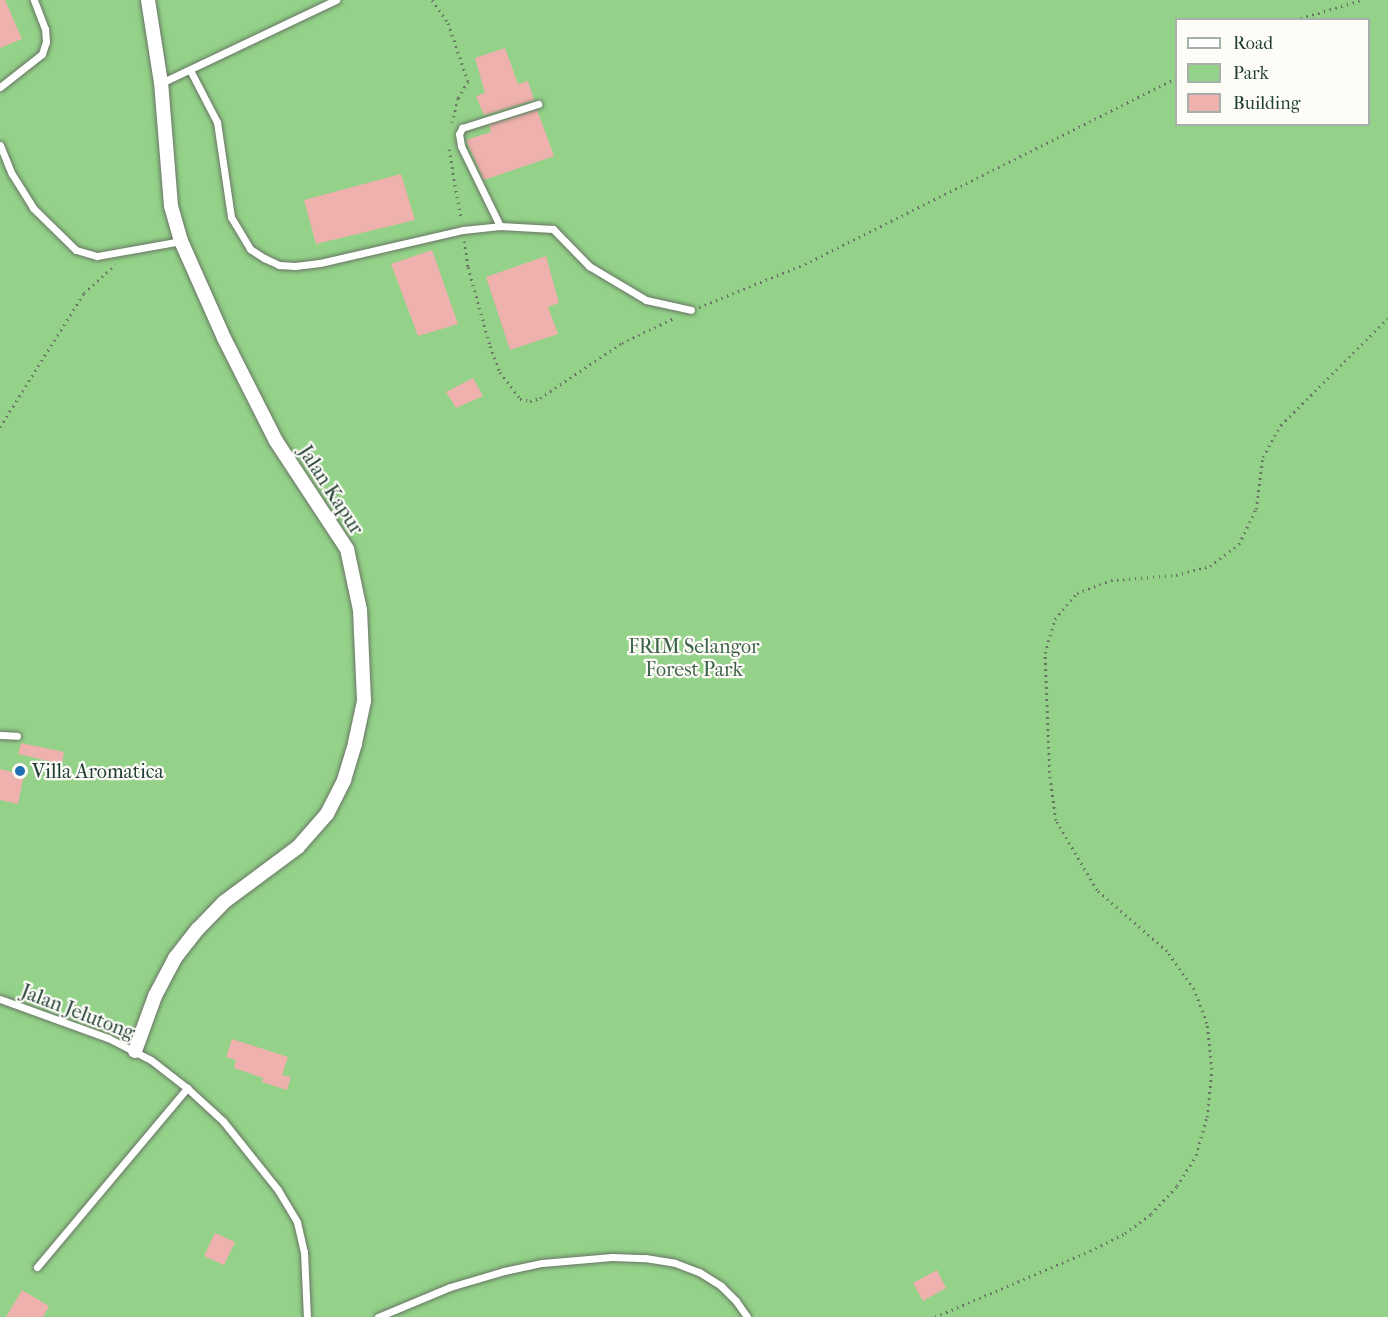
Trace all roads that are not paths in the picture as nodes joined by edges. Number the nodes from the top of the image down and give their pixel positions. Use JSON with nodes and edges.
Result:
{"nodes":[{"id":1,"x":34,"y":0,"type":"edge"},
{"id":2,"x":148,"y":0,"type":"edge"},
{"id":3,"x":336,"y":0,"type":"edge"},
{"id":4,"x":190,"y":70,"type":"junction"},
{"id":5,"x":161,"y":83,"type":"junction"},
{"id":6,"x":0,"y":87,"type":"edge"},
{"id":7,"x":538,"y":104,"type":"dead end"},
{"id":8,"x":0,"y":145,"type":"edge"},
{"id":9,"x":500,"y":226,"type":"junction"},
{"id":10,"x":181,"y":242,"type":"junction"},
{"id":11,"x":692,"y":310,"type":"road end"},
{"id":12,"x":0,"y":735,"type":"edge"},
{"id":13,"x":17,"y":736,"type":"dead end"},
{"id":14,"x":0,"y":999,"type":"edge"},
{"id":15,"x":135,"y":1052,"type":"junction"},
{"id":16,"x":187,"y":1088,"type":"junction"},
{"id":17,"x":37,"y":1267,"type":"dead end"},
{"id":18,"x":307,"y":1317,"type":"edge"},
{"id":19,"x":378,"y":1317,"type":"edge"},
{"id":20,"x":747,"y":1317,"type":"edge"}],
"edges":[{"from":1,"to":6,"type":"lane"},
{"from":2,"to":5,"type":"street","name":"Jalan Kapur"},
{"from":3,"to":4,"type":"lane"},
{"from":4,"to":5,"type":"lane"},
{"from":4,"to":9,"type":"lane"},
{"from":5,"to":10,"type":"street","name":"Jalan Kapur"},
{"from":7,"to":9,"type":"lane"},
{"from":8,"to":10,"type":"lane"},
{"from":9,"to":11,"type":"lane"},
{"from":10,"to":15,"type":"street","name":"Jalan Kapur"},
{"from":12,"to":13,"type":"lane"},
{"from":14,"to":15,"type":"lane","name":"Jalan Jelutong"},
{"from":15,"to":16,"type":"lane","name":"Jalan Jelutong"},
{"from":16,"to":17,"type":"lane"},
{"from":16,"to":18,"type":"lane","name":"Jalan Jelutong"},
{"from":19,"to":20,"type":"lane"}]}
